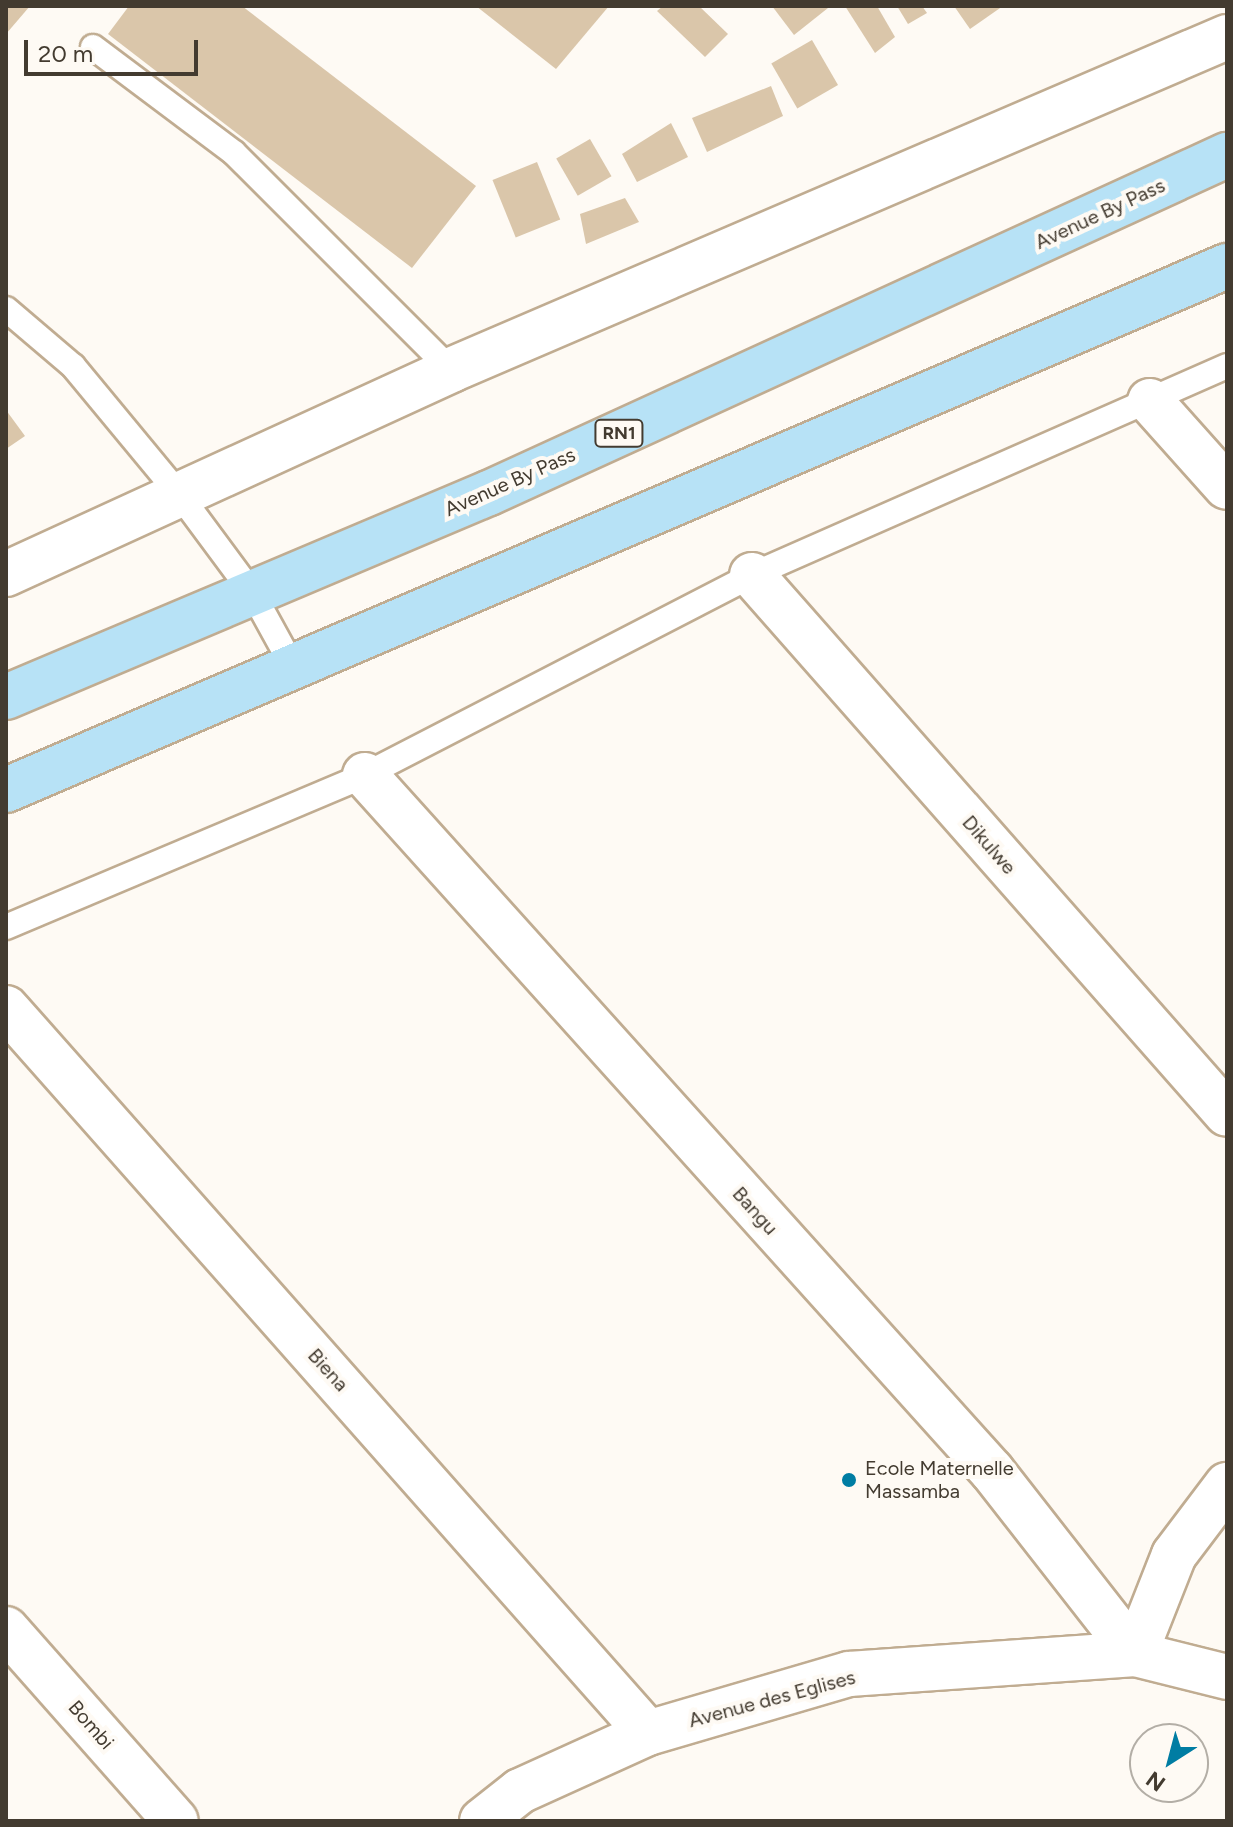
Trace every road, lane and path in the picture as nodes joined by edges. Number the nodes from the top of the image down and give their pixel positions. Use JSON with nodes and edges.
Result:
{"nodes":[{"id":1,"x":1227,"y":37,"type":"edge"},
{"id":2,"x":93,"y":47,"type":"dead end"},
{"id":3,"x":1227,"y":155,"type":"edge"},
{"id":4,"x":1227,"y":266,"type":"edge"},
{"id":5,"x":6,"y":309,"type":"edge"},
{"id":6,"x":1227,"y":366,"type":"edge"},
{"id":7,"x":451,"y":370,"type":"junction"},
{"id":8,"x":1150,"y":401,"type":"junction"},
{"id":9,"x":1227,"y":487,"type":"edge"},
{"id":10,"x":179,"y":494,"type":"junction"},
{"id":11,"x":6,"y":574,"type":"edge"},
{"id":12,"x":752,"y":575,"type":"junction"},
{"id":13,"x":253,"y":594,"type":"junction"},
{"id":14,"x":291,"y":663,"type":"junction"},
{"id":15,"x":6,"y":697,"type":"edge"},
{"id":16,"x":365,"y":775,"type":"junction"},
{"id":17,"x":6,"y":790,"type":"edge"},
{"id":18,"x":6,"y":927,"type":"edge"},
{"id":19,"x":6,"y":1008,"type":"edge"},
{"id":20,"x":1227,"y":1114,"type":"edge"},
{"id":21,"x":1227,"y":1485,"type":"edge"},
{"id":22,"x":6,"y":1629,"type":"edge"},
{"id":23,"x":1135,"y":1654,"type":"junction"},
{"id":24,"x":1227,"y":1677,"type":"edge"},
{"id":25,"x":648,"y":1733,"type":"junction"},
{"id":26,"x":176,"y":1821,"type":"edge"},
{"id":27,"x":482,"y":1821,"type":"edge"}],
"edges":[{"from":1,"to":7,"type":"street"},
{"from":2,"to":7,"type":"lane"},
{"from":3,"to":13,"type":"highway","name":"Avenue By Pass","number":"RN1"},
{"from":4,"to":14,"type":"highway"},
{"from":5,"to":10,"type":"lane"},
{"from":6,"to":8,"type":"lane"},
{"from":7,"to":10,"type":"street"},
{"from":8,"to":9,"type":"street"},
{"from":8,"to":12,"type":"lane"},
{"from":10,"to":11,"type":"street"},
{"from":10,"to":13,"type":"lane"},
{"from":12,"to":16,"type":"lane"},
{"from":12,"to":20,"type":"street","name":"Dikulwe"},
{"from":13,"to":14,"type":"lane"},
{"from":13,"to":15,"type":"highway","name":"Avenue By Pass","number":"RN1"},
{"from":14,"to":17,"type":"highway"},
{"from":16,"to":18,"type":"lane"},
{"from":16,"to":23,"type":"street","name":"Bangu"},
{"from":19,"to":25,"type":"street","name":"Biena"},
{"from":21,"to":23,"type":"street"},
{"from":22,"to":26,"type":"street","name":"Bombi"},
{"from":23,"to":24,"type":"street","name":"Avenue des Eglises"},
{"from":23,"to":25,"type":"street","name":"Avenue des Eglises"},
{"from":25,"to":27,"type":"street","name":"Avenue des Eglises"}]}
